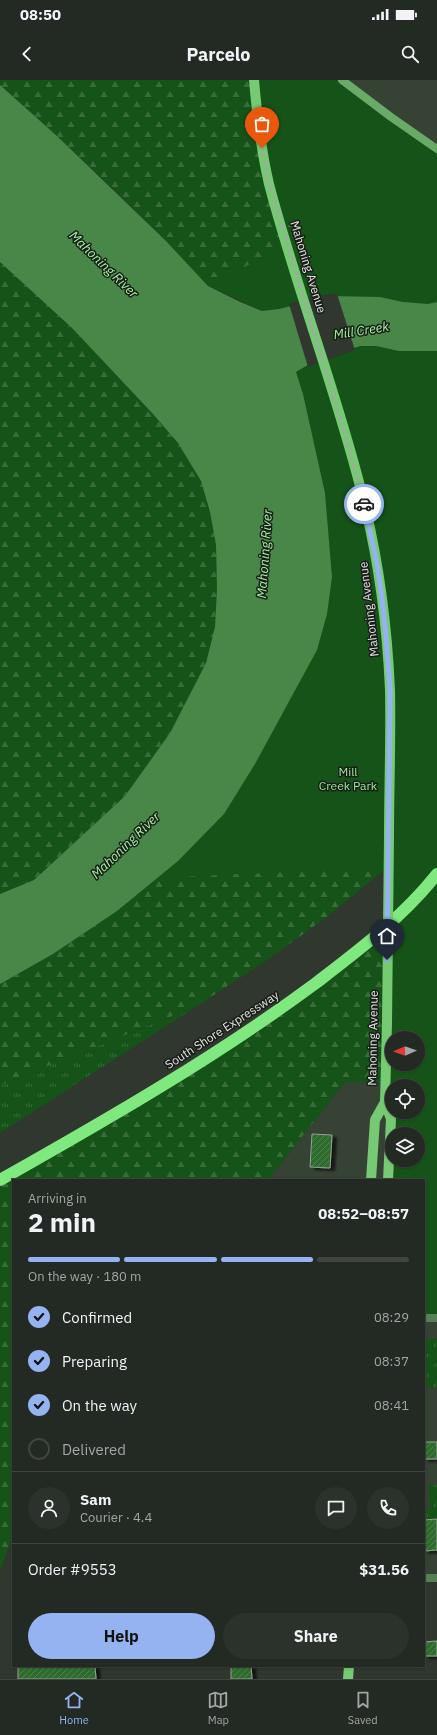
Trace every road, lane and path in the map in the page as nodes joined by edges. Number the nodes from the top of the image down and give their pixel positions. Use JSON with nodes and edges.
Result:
{"nodes":[{"id":1,"x":254,"y":80,"type":"edge"},
{"id":2,"x":342,"y":80,"type":"edge"},
{"id":3,"x":437,"y":150,"type":"edge"},
{"id":4,"x":437,"y":874,"type":"edge"},
{"id":5,"x":386,"y":1079,"type":"edge"},
{"id":6,"x":385,"y":1102,"type":"edge"},
{"id":7,"x":391,"y":1119,"type":"edge"},
{"id":8,"x":371,"y":1179,"type":"edge"},
{"id":9,"x":388,"y":1179,"type":"edge"},
{"id":10,"x":0,"y":1180,"type":"edge"},
{"id":11,"x":425,"y":1318,"type":"edge"},
{"id":12,"x":437,"y":1318,"type":"edge"},
{"id":13,"x":425,"y":1578,"type":"edge"},
{"id":14,"x":437,"y":1578,"type":"edge"},
{"id":15,"x":349,"y":1667,"type":"edge"},
{"id":16,"x":348,"y":1679,"type":"edge"}],
"edges":[{"from":1,"to":5,"type":"main road","name":"Mahoning Avenue","bridge":true},
{"from":2,"to":3,"type":"main road"},
{"from":4,"to":10,"type":"highway","name":"South Shore Expressway"},
{"from":6,"to":8,"type":"main road","name":"Mahoning Avenue"},
{"from":7,"to":9,"type":"main road","name":"Mahoning Avenue"},
{"from":11,"to":12,"type":"street"},
{"from":13,"to":14,"type":"street"},
{"from":15,"to":16,"type":"main road"}]}
